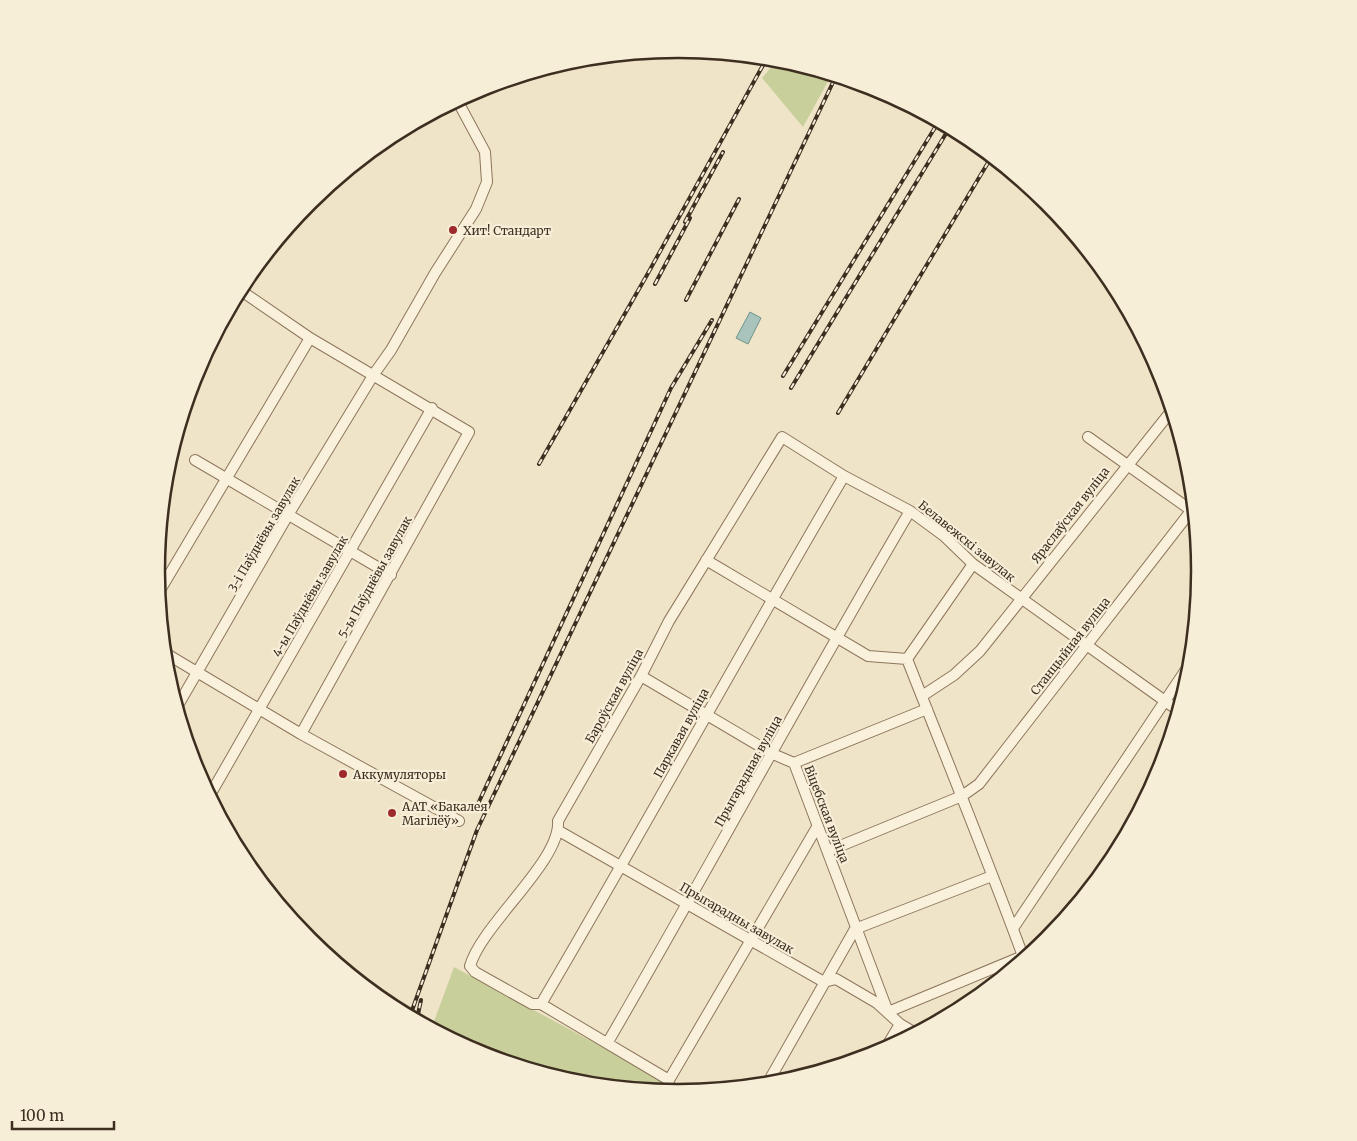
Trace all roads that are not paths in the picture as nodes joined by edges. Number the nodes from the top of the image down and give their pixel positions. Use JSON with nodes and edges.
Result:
{"nodes":[{"id":1,"x":460,"y":106,"type":"edge"},
{"id":2,"x":246,"y":294,"type":"edge"},
{"id":3,"x":310,"y":338,"type":"junction"},
{"id":4,"x":374,"y":374,"type":"junction"},
{"id":5,"x":432,"y":408,"type":"junction"},
{"id":6,"x":1167,"y":416,"type":"edge"},
{"id":7,"x":782,"y":437,"type":"joint"},
{"id":8,"x":1088,"y":437,"type":"dead end"},
{"id":9,"x":195,"y":460,"type":"dead end"},
{"id":10,"x":1127,"y":464,"type":"junction"},
{"id":11,"x":844,"y":476,"type":"junction"},
{"id":12,"x":225,"y":479,"type":"junction"},
{"id":13,"x":1187,"y":506,"type":"edge"},
{"id":14,"x":910,"y":511,"type":"junction"},
{"id":15,"x":288,"y":515,"type":"junction"},
{"id":16,"x":1188,"y":516,"type":"edge"},
{"id":17,"x":351,"y":551,"type":"junction"},
{"id":18,"x":706,"y":560,"type":"junction"},
{"id":19,"x":973,"y":564,"type":"junction"},
{"id":20,"x":390,"y":575,"type":"junction"},
{"id":21,"x":166,"y":581,"type":"edge"},
{"id":22,"x":1020,"y":599,"type":"junction"},
{"id":23,"x":771,"y":600,"type":"junction"},
{"id":24,"x":836,"y":636,"type":"junction"},
{"id":25,"x":1086,"y":646,"type":"junction"},
{"id":26,"x":173,"y":658,"type":"edge"},
{"id":27,"x":907,"y":658,"type":"junction"},
{"id":28,"x":198,"y":673,"type":"junction"},
{"id":29,"x":641,"y":676,"type":"junction"},
{"id":30,"x":1180,"y":680,"type":"edge"},
{"id":31,"x":922,"y":696,"type":"junction"},
{"id":32,"x":182,"y":699,"type":"edge"},
{"id":33,"x":1166,"y":702,"type":"junction"},
{"id":34,"x":1173,"y":707,"type":"edge"},
{"id":35,"x":259,"y":709,"type":"junction"},
{"id":36,"x":926,"y":709,"type":"junction"},
{"id":37,"x":706,"y":715,"type":"junction"},
{"id":38,"x":301,"y":734,"type":"junction"},
{"id":39,"x":773,"y":754,"type":"junction"},
{"id":40,"x":794,"y":763,"type":"junction"},
{"id":41,"x":214,"y":788,"type":"edge"},
{"id":42,"x":962,"y":796,"type":"junction"},
{"id":43,"x":459,"y":821,"type":"dead end"},
{"id":44,"x":817,"y":827,"type":"junction"},
{"id":45,"x":559,"y":831,"type":"junction"},
{"id":46,"x":828,"y":851,"type":"junction"},
{"id":47,"x":622,"y":866,"type":"junction"},
{"id":48,"x":992,"y":876,"type":"junction"},
{"id":49,"x":688,"y":904,"type":"junction"},
{"id":50,"x":1014,"y":927,"type":"junction"},
{"id":51,"x":855,"y":929,"type":"junction"},
{"id":52,"x":750,"y":939,"type":"junction"},
{"id":53,"x":1022,"y":951,"type":"edge"},
{"id":54,"x":1008,"y":964,"type":"edge"},
{"id":55,"x":824,"y":982,"type":"junction"},
{"id":56,"x":541,"y":1004,"type":"junction"},
{"id":57,"x":888,"y":1012,"type":"junction"},
{"id":58,"x":900,"y":1024,"type":"junction"},
{"id":59,"x":909,"y":1029,"type":"edge"},
{"id":60,"x":893,"y":1036,"type":"edge"},
{"id":61,"x":608,"y":1042,"type":"junction"},
{"id":62,"x":771,"y":1075,"type":"edge"},
{"id":63,"x":669,"y":1080,"type":"junction"},
{"id":64,"x":668,"y":1083,"type":"edge"}],
"edges":[{"from":1,"to":4,"type":"street","name":"3-і Паўднёвы завулак"},
{"from":2,"to":3,"type":"street"},
{"from":3,"to":4,"type":"street"},
{"from":3,"to":12,"type":"street"},
{"from":4,"to":5,"type":"street"},
{"from":4,"to":15,"type":"street","name":"3-і Паўднёвы завулак"},
{"from":5,"to":17,"type":"street","name":"4-ы Паўднёвы завулак"},
{"from":5,"to":20,"type":"street","name":"5-ы Паўднёвы завулак"},
{"from":6,"to":10,"type":"street","name":"Яраслаўская вуліца"},
{"from":7,"to":11,"type":"street","name":"Белавежскі завулак"},
{"from":7,"to":18,"type":"street","name":"Бароўская вуліца"},
{"from":8,"to":10,"type":"street"},
{"from":9,"to":12,"type":"street"},
{"from":10,"to":13,"type":"street"},
{"from":10,"to":22,"type":"street","name":"Яраслаўская вуліца"},
{"from":11,"to":14,"type":"street","name":"Белавежскі завулак"},
{"from":11,"to":23,"type":"street","name":"Паркавая вуліца"},
{"from":12,"to":15,"type":"street"},
{"from":12,"to":21,"type":"street"},
{"from":14,"to":19,"type":"street","name":"Белавежскі завулак"},
{"from":14,"to":24,"type":"street","name":"Прыгарадная вуліца"},
{"from":15,"to":17,"type":"street"},
{"from":15,"to":28,"type":"street","name":"3-і Паўднёвы завулак"},
{"from":16,"to":25,"type":"street","name":"Станцыйная вуліца"},
{"from":17,"to":20,"type":"street"},
{"from":17,"to":35,"type":"street","name":"4-ы Паўднёвы завулак"},
{"from":18,"to":23,"type":"street"},
{"from":18,"to":29,"type":"street","name":"Бароўская вуліца"},
{"from":19,"to":22,"type":"street","name":"Белавежскі завулак"},
{"from":19,"to":27,"type":"street"},
{"from":20,"to":38,"type":"street","name":"5-ы Паўднёвы завулак"},
{"from":22,"to":25,"type":"street","name":"Белавежскі завулак"},
{"from":22,"to":31,"type":"street","name":"Яраслаўская вуліца"},
{"from":23,"to":24,"type":"street"},
{"from":23,"to":37,"type":"street","name":"Паркавая вуліца"},
{"from":24,"to":27,"type":"street"},
{"from":24,"to":39,"type":"street","name":"Прыгарадная вуліца"},
{"from":25,"to":33,"type":"street","name":"Белавежскі завулак"},
{"from":25,"to":42,"type":"street","name":"Станцыйная вуліца"},
{"from":26,"to":28,"type":"street"},
{"from":27,"to":31,"type":"street"},
{"from":28,"to":32,"type":"street","name":"3-і Паўднёвы завулак"},
{"from":28,"to":35,"type":"street"},
{"from":29,"to":37,"type":"street","name":"Віцебская вуліца"},
{"from":29,"to":45,"type":"street","name":"Бароўская вуліца"},
{"from":30,"to":33,"type":"street"},
{"from":31,"to":36,"type":"street"},
{"from":33,"to":34,"type":"street","name":"Белавежскі завулак"},
{"from":33,"to":50,"type":"street"},
{"from":35,"to":38,"type":"street"},
{"from":35,"to":41,"type":"street","name":"4-ы Паўднёвы завулак"},
{"from":36,"to":40,"type":"street"},
{"from":36,"to":42,"type":"street"},
{"from":37,"to":39,"type":"street","name":"Віцебская вуліца"},
{"from":37,"to":47,"type":"street","name":"Паркавая вуліца"},
{"from":38,"to":43,"type":"street"},
{"from":39,"to":40,"type":"street","name":"Віцебская вуліца"},
{"from":39,"to":49,"type":"street","name":"Прыгарадная вуліца"},
{"from":40,"to":44,"type":"street","name":"Віцебская вуліца"},
{"from":42,"to":46,"type":"street","name":"Станцыйная вуліца"},
{"from":42,"to":48,"type":"street"},
{"from":44,"to":46,"type":"street","name":"Віцебская вуліца"},
{"from":44,"to":52,"type":"street"},
{"from":45,"to":47,"type":"street","name":"Прыгарадны завулак"},
{"from":45,"to":56,"type":"street","name":"Бароўская вуліца"},
{"from":46,"to":51,"type":"street","name":"Віцебская вуліца"},
{"from":47,"to":49,"type":"street","name":"Прыгарадны завулак"},
{"from":47,"to":56,"type":"street","name":"Паркавая вуліца"},
{"from":48,"to":50,"type":"street"},
{"from":48,"to":51,"type":"street"},
{"from":49,"to":52,"type":"street","name":"Прыгарадны завулак"},
{"from":49,"to":61,"type":"street","name":"Прыгарадная вуліца"},
{"from":50,"to":53,"type":"street"},
{"from":51,"to":55,"type":"street"},
{"from":51,"to":57,"type":"street","name":"Віцебская вуліца"},
{"from":52,"to":55,"type":"street","name":"Прыгарадны завулак"},
{"from":52,"to":63,"type":"street"},
{"from":54,"to":57,"type":"street"},
{"from":55,"to":57,"type":"street","name":"Прыгарадны завулак"},
{"from":55,"to":62,"type":"street"},
{"from":56,"to":61,"type":"street"},
{"from":57,"to":58,"type":"street","name":"Прыгарадны завулак"},
{"from":58,"to":59,"type":"street"},
{"from":58,"to":60,"type":"street"},
{"from":61,"to":63,"type":"street"},
{"from":63,"to":64,"type":"street"}]}
